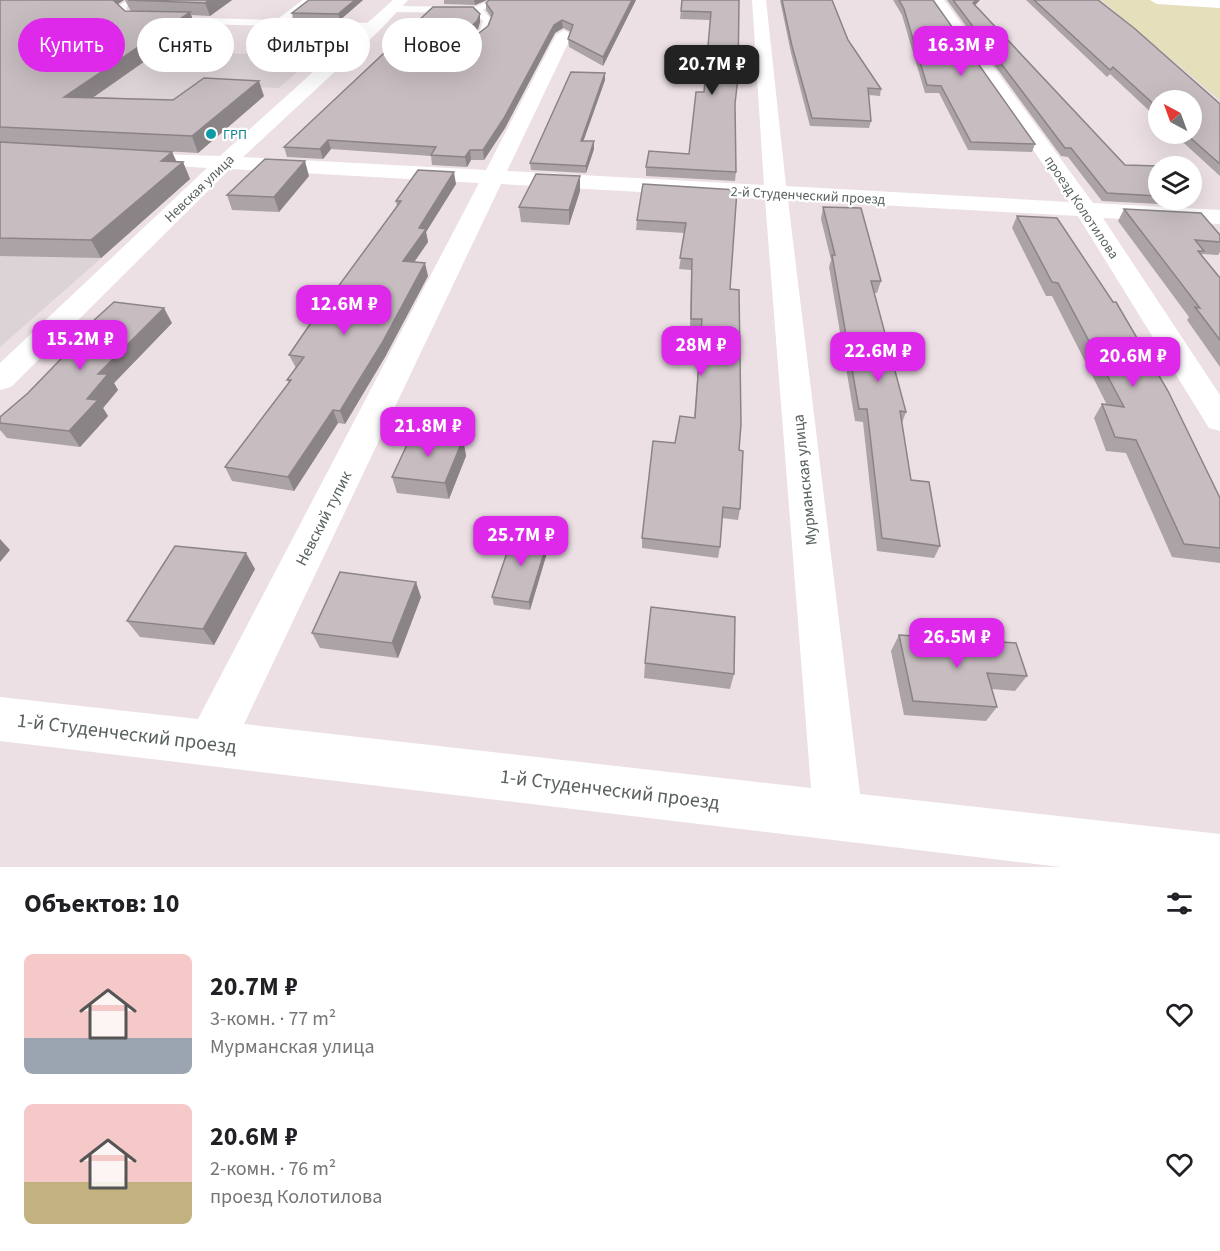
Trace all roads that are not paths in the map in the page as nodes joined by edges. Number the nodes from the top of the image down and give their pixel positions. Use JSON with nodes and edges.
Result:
{"nodes":[{"id":1,"x":134,"y":0,"type":"edge"},
{"id":2,"x":759,"y":0,"type":"edge"},
{"id":3,"x":937,"y":0,"type":"edge"},
{"id":4,"x":1165,"y":0,"type":"edge"},
{"id":5,"x":306,"y":2,"type":"edge"},
{"id":6,"x":488,"y":4,"type":"edge"},
{"id":7,"x":1220,"y":4,"type":"edge"},
{"id":8,"x":397,"y":5,"type":"edge"},
{"id":9,"x":477,"y":10,"type":"junction"},
{"id":10,"x":285,"y":18,"type":"edge"},
{"id":11,"x":246,"y":22,"type":"edge"},
{"id":12,"x":370,"y":26,"type":"edge"},
{"id":13,"x":376,"y":26,"type":"junction"},
{"id":14,"x":482,"y":33,"type":"edge"},
{"id":15,"x":564,"y":35,"type":"edge"},
{"id":16,"x":107,"y":155,"type":"edge"},
{"id":17,"x":226,"y":161,"type":"junction"},
{"id":18,"x":494,"y":176,"type":"junction"},
{"id":19,"x":776,"y":194,"type":"junction"},
{"id":20,"x":1086,"y":210,"type":"junction"},
{"id":21,"x":1220,"y":217,"type":"edge"},
{"id":22,"x":0,"y":380,"type":"edge"},
{"id":23,"x":1220,"y":420,"type":"edge"},
{"id":24,"x":0,"y":719,"type":"edge"},
{"id":25,"x":211,"y":743,"type":"junction"},
{"id":26,"x":838,"y":816,"type":"junction"},
{"id":27,"x":1220,"y":860,"type":"edge"}],
"edges":[{"from":1,"to":11,"type":"lane"},
{"from":2,"to":19,"type":"street","name":"Мурманская улица"},
{"from":3,"to":20,"type":"street","name":"проезд Колотилова"},
{"from":4,"to":7,"type":"street"},
{"from":5,"to":10,"type":"lane"},
{"from":6,"to":9,"type":"lane"},
{"from":8,"to":9,"type":"lane"},
{"from":8,"to":13,"type":"street","name":"Невская улица"},
{"from":9,"to":14,"type":"lane"},
{"from":12,"to":13,"type":"lane"},
{"from":13,"to":17,"type":"street","name":"Невская улица"},
{"from":15,"to":18,"type":"street","name":"Невский тупик"},
{"from":16,"to":17,"type":"street","name":"2-й Студенческий проезд"},
{"from":17,"to":18,"type":"street","name":"2-й Студенческий проезд"},
{"from":17,"to":22,"type":"street","name":"Невская улица"},
{"from":18,"to":19,"type":"street","name":"2-й Студенческий проезд"},
{"from":18,"to":25,"type":"street","name":"Невский тупик"},
{"from":19,"to":20,"type":"street","name":"2-й Студенческий проезд"},
{"from":19,"to":26,"type":"street","name":"Мурманская улица"},
{"from":20,"to":21,"type":"street","name":"2-й Студенческий проезд"},
{"from":20,"to":23,"type":"street","name":"проезд Колотилова"},
{"from":24,"to":25,"type":"street","name":"1-й Студенческий проезд"},
{"from":25,"to":26,"type":"street","name":"1-й Студенческий проезд"},
{"from":26,"to":27,"type":"street","name":"1-й Студенческий проезд"}]}
